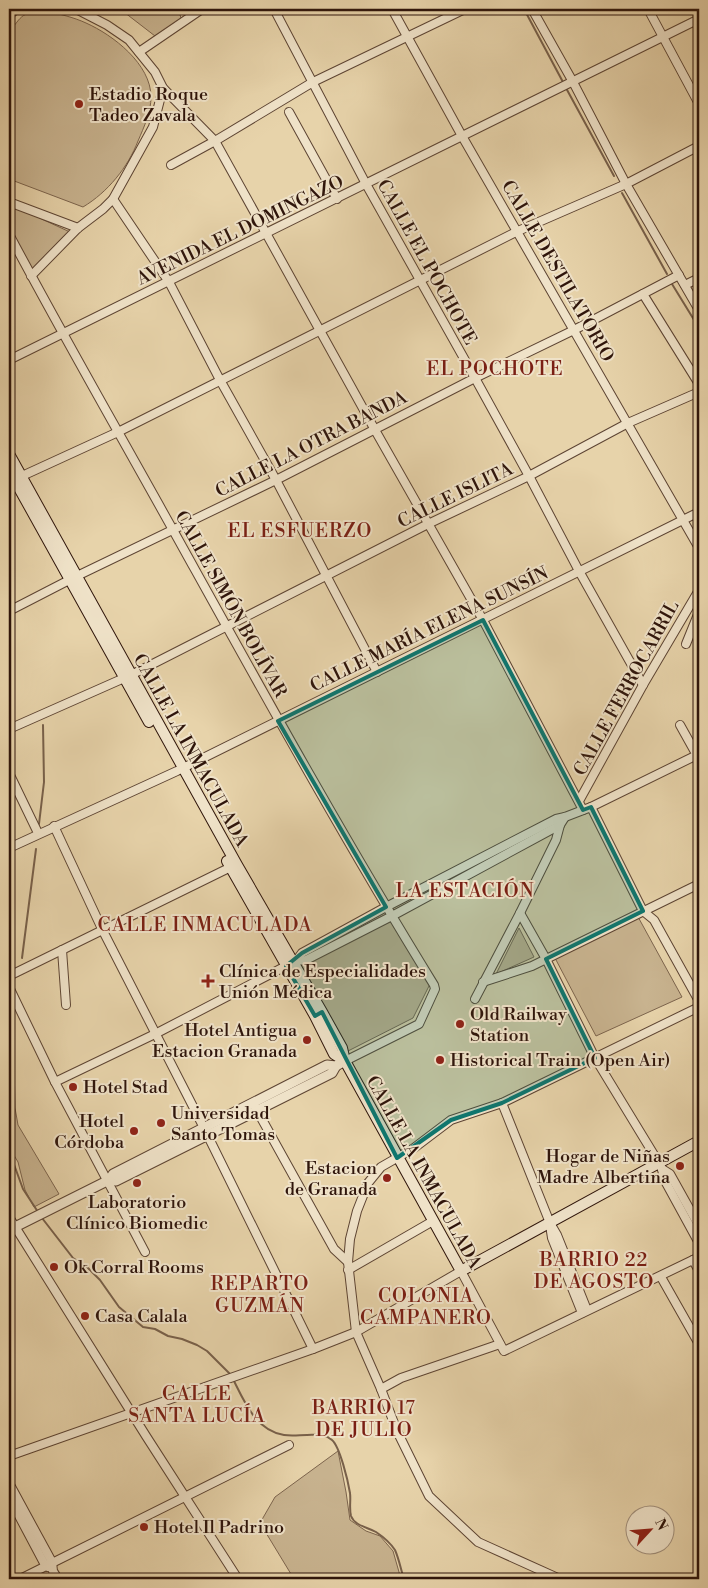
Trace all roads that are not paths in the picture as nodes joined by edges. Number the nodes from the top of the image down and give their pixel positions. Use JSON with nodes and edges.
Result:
{"nodes":[{"id":1,"x":17,"y":9,"type":"edge"},
{"id":2,"x":76,"y":9,"type":"edge"},
{"id":3,"x":202,"y":9,"type":"edge"},
{"id":4,"x":274,"y":9,"type":"edge"},
{"id":5,"x":392,"y":9,"type":"edge"},
{"id":6,"x":465,"y":9,"type":"edge"},
{"id":7,"x":532,"y":9,"type":"edge"},
{"id":8,"x":648,"y":9,"type":"edge"},
{"id":9,"x":9,"y":15,"type":"edge"},
{"id":10,"x":699,"y":19,"type":"edge"},
{"id":11,"x":408,"y":36,"type":"junction"},
{"id":12,"x":663,"y":37,"type":"junction"},
{"id":13,"x":139,"y":52,"type":"junction"},
{"id":14,"x":313,"y":82,"type":"junction"},
{"id":15,"x":570,"y":83,"type":"junction"},
{"id":16,"x":163,"y":88,"type":"junction"},
{"id":17,"x":699,"y":104,"type":"edge"},
{"id":18,"x":289,"y":112,"type":"dead end"},
{"id":19,"x":462,"y":136,"type":"junction"},
{"id":20,"x":214,"y":141,"type":"junction"},
{"id":21,"x":699,"y":146,"type":"edge"},
{"id":22,"x":171,"y":165,"type":"dead end"},
{"id":23,"x":366,"y":184,"type":"junction"},
{"id":24,"x":626,"y":184,"type":"junction"},
{"id":25,"x":337,"y":198,"type":"junction"},
{"id":26,"x":113,"y":199,"type":"junction"},
{"id":27,"x":9,"y":202,"type":"edge"},
{"id":28,"x":78,"y":228,"type":"junction"},
{"id":29,"x":518,"y":231,"type":"junction"},
{"id":30,"x":9,"y":234,"type":"edge"},
{"id":31,"x":265,"y":234,"type":"junction"},
{"id":32,"x":679,"y":275,"type":"junction"},
{"id":33,"x":31,"y":276,"type":"junction"},
{"id":34,"x":699,"y":278,"type":"edge"},
{"id":35,"x":421,"y":280,"type":"junction"},
{"id":36,"x":169,"y":282,"type":"junction"},
{"id":37,"x":685,"y":285,"type":"junction"},
{"id":38,"x":642,"y":294,"type":"junction"},
{"id":39,"x":699,"y":310,"type":"edge"},
{"id":40,"x":574,"y":330,"type":"junction"},
{"id":41,"x":321,"y":331,"type":"junction"},
{"id":42,"x":63,"y":335,"type":"junction"},
{"id":43,"x":9,"y":360,"type":"edge"},
{"id":44,"x":475,"y":378,"type":"junction"},
{"id":45,"x":220,"y":380,"type":"junction"},
{"id":46,"x":699,"y":384,"type":"edge"},
{"id":47,"x":699,"y":392,"type":"edge"},
{"id":48,"x":628,"y":423,"type":"junction"},
{"id":49,"x":375,"y":430,"type":"junction"},
{"id":50,"x":118,"y":432,"type":"junction"},
{"id":51,"x":9,"y":454,"type":"edge"},
{"id":52,"x":529,"y":476,"type":"junction"},
{"id":53,"x":13,"y":477,"type":"edge"},
{"id":54,"x":276,"y":480,"type":"junction"},
{"id":55,"x":699,"y":512,"type":"edge"},
{"id":56,"x":683,"y":521,"type":"junction"},
{"id":57,"x":428,"y":524,"type":"junction"},
{"id":58,"x":173,"y":530,"type":"junction"},
{"id":59,"x":699,"y":548,"type":"edge"},
{"id":60,"x":579,"y":572,"type":"junction"},
{"id":61,"x":327,"y":576,"type":"junction"},
{"id":62,"x":73,"y":578,"type":"junction"},
{"id":63,"x":699,"y":590,"type":"edge"},
{"id":64,"x":699,"y":599,"type":"edge"},
{"id":65,"x":689,"y":606,"type":"junction"},
{"id":66,"x":9,"y":611,"type":"edge"},
{"id":67,"x":699,"y":612,"type":"edge"},
{"id":68,"x":483,"y":620,"type":"junction"},
{"id":69,"x":226,"y":627,"type":"junction"},
{"id":70,"x":686,"y":644,"type":"dead end"},
{"id":71,"x":377,"y":672,"type":"junction"},
{"id":72,"x":128,"y":676,"type":"junction"},
{"id":73,"x":643,"y":685,"type":"junction"},
{"id":74,"x":278,"y":721,"type":"junction"},
{"id":75,"x":680,"y":725,"type":"dead end"},
{"id":76,"x":9,"y":729,"type":"edge"},
{"id":77,"x":699,"y":756,"type":"edge"},
{"id":78,"x":180,"y":769,"type":"junction"},
{"id":79,"x":9,"y":773,"type":"edge"},
{"id":80,"x":579,"y":801,"type":"junction"},
{"id":81,"x":591,"y":806,"type":"junction"},
{"id":82,"x":583,"y":810,"type":"junction"},
{"id":83,"x":558,"y":822,"type":"junction"},
{"id":84,"x":54,"y":826,"type":"junction"},
{"id":85,"x":38,"y":834,"type":"junction"},
{"id":86,"x":9,"y":848,"type":"edge"},
{"id":87,"x":488,"y":853,"type":"junction"},
{"id":88,"x":493,"y":862,"type":"junction"},
{"id":89,"x":233,"y":866,"type":"junction"},
{"id":90,"x":435,"y":881,"type":"junction"},
{"id":91,"x":699,"y":884,"type":"edge"},
{"id":92,"x":441,"y":890,"type":"junction"},
{"id":93,"x":386,"y":907,"type":"junction"},
{"id":94,"x":644,"y":911,"type":"junction"},
{"id":95,"x":520,"y":913,"type":"junction"},
{"id":96,"x":392,"y":916,"type":"junction"},
{"id":97,"x":103,"y":931,"type":"junction"},
{"id":98,"x":62,"y":950,"type":"junction"},
{"id":99,"x":546,"y":959,"type":"junction"},
{"id":100,"x":292,"y":963,"type":"junction"},
{"id":101,"x":9,"y":976,"type":"edge"},
{"id":102,"x":483,"y":982,"type":"junction"},
{"id":103,"x":9,"y":988,"type":"edge"},
{"id":104,"x":475,"y":999,"type":"dead end"},
{"id":105,"x":699,"y":1001,"type":"edge"},
{"id":106,"x":66,"y":1004,"type":"dead end"},
{"id":107,"x":699,"y":1007,"type":"edge"},
{"id":108,"x":155,"y":1034,"type":"junction"},
{"id":109,"x":595,"y":1058,"type":"junction"},
{"id":110,"x":340,"y":1064,"type":"junction"},
{"id":111,"x":55,"y":1082,"type":"junction"},
{"id":112,"x":502,"y":1103,"type":"junction"},
{"id":113,"x":255,"y":1108,"type":"junction"},
{"id":114,"x":205,"y":1132,"type":"junction"},
{"id":115,"x":699,"y":1141,"type":"edge"},
{"id":116,"x":397,"y":1158,"type":"junction"},
{"id":117,"x":660,"y":1166,"type":"junction"},
{"id":118,"x":108,"y":1181,"type":"junction"},
{"id":119,"x":9,"y":1217,"type":"edge"},
{"id":120,"x":433,"y":1221,"type":"junction"},
{"id":121,"x":550,"y":1223,"type":"junction"},
{"id":122,"x":699,"y":1226,"type":"edge"},
{"id":123,"x":12,"y":1229,"type":"edge"},
{"id":124,"x":699,"y":1243,"type":"edge"},
{"id":125,"x":145,"y":1252,"type":"dead end"},
{"id":126,"x":696,"y":1259,"type":"edge"},
{"id":127,"x":348,"y":1266,"type":"junction"},
{"id":128,"x":460,"y":1271,"type":"junction"},
{"id":129,"x":699,"y":1271,"type":"edge"},
{"id":130,"x":661,"y":1277,"type":"junction"},
{"id":131,"x":584,"y":1312,"type":"junction"},
{"id":132,"x":356,"y":1332,"type":"junction"},
{"id":133,"x":699,"y":1344,"type":"edge"},
{"id":134,"x":502,"y":1347,"type":"junction"},
{"id":135,"x":313,"y":1349,"type":"junction"},
{"id":136,"x":381,"y":1389,"type":"junction"},
{"id":137,"x":132,"y":1413,"type":"junction"},
{"id":138,"x":289,"y":1445,"type":"dead end"},
{"id":139,"x":9,"y":1456,"type":"edge"},
{"id":140,"x":9,"y":1482,"type":"edge"},
{"id":141,"x":185,"y":1496,"type":"junction"},
{"id":142,"x":9,"y":1498,"type":"edge"},
{"id":143,"x":50,"y":1566,"type":"junction"},
{"id":144,"x":20,"y":1579,"type":"edge"},
{"id":145,"x":58,"y":1579,"type":"edge"},
{"id":146,"x":238,"y":1579,"type":"edge"},
{"id":147,"x":560,"y":1579,"type":"edge"}],
"edges":[{"from":1,"to":9,"type":"street"},
{"from":2,"to":13,"type":"street"},
{"from":3,"to":13,"type":"street"},
{"from":4,"to":14,"type":"street","name":"CALLE EL POCHOTE"},
{"from":5,"to":11,"type":"street","name":"CALLE DESTILATORIO"},
{"from":6,"to":11,"type":"street"},
{"from":7,"to":15,"type":"street"},
{"from":8,"to":12,"type":"street"},
{"from":10,"to":12,"type":"street","name":"AVENIDA EL DOMINGAZO"},
{"from":11,"to":14,"type":"street"},
{"from":11,"to":19,"type":"street","name":"CALLE DESTILATORIO"},
{"from":12,"to":15,"type":"street","name":"AVENIDA EL DOMINGAZO"},
{"from":12,"to":17,"type":"street"},
{"from":13,"to":16,"type":"street"},
{"from":14,"to":20,"type":"street"},
{"from":14,"to":23,"type":"street","name":"CALLE EL POCHOTE"},
{"from":15,"to":19,"type":"street","name":"AVENIDA EL DOMINGAZO"},
{"from":15,"to":24,"type":"street"},
{"from":16,"to":20,"type":"street"},
{"from":16,"to":26,"type":"street"},
{"from":18,"to":25,"type":"street"},
{"from":19,"to":23,"type":"street","name":"AVENIDA EL DOMINGAZO"},
{"from":19,"to":29,"type":"street","name":"CALLE DESTILATORIO"},
{"from":20,"to":22,"type":"street"},
{"from":20,"to":31,"type":"street"},
{"from":21,"to":24,"type":"street"},
{"from":23,"to":25,"type":"street","name":"AVENIDA EL DOMINGAZO"},
{"from":23,"to":35,"type":"street","name":"CALLE EL POCHOTE"},
{"from":24,"to":29,"type":"street"},
{"from":24,"to":32,"type":"street"},
{"from":25,"to":31,"type":"street","name":"AVENIDA EL DOMINGAZO"},
{"from":26,"to":28,"type":"street"},
{"from":26,"to":36,"type":"street"},
{"from":27,"to":28,"type":"street"},
{"from":28,"to":33,"type":"street"},
{"from":29,"to":35,"type":"street"},
{"from":29,"to":40,"type":"street","name":"CALLE DESTILATORIO"},
{"from":30,"to":33,"type":"street","name":"CALLE SIMÓN BOLÍVAR"},
{"from":31,"to":36,"type":"street","name":"AVENIDA EL DOMINGAZO"},
{"from":31,"to":41,"type":"street"},
{"from":32,"to":37,"type":"street"},
{"from":32,"to":38,"type":"street","name":"CALLE LA OTRA BANDA"},
{"from":33,"to":42,"type":"street","name":"CALLE SIMÓN BOLÍVAR"},
{"from":34,"to":37,"type":"street"},
{"from":35,"to":41,"type":"street"},
{"from":35,"to":44,"type":"street","name":"CALLE EL POCHOTE"},
{"from":36,"to":42,"type":"street","name":"AVENIDA EL DOMINGAZO"},
{"from":36,"to":45,"type":"street"},
{"from":37,"to":39,"type":"street"},
{"from":38,"to":40,"type":"street","name":"CALLE LA OTRA BANDA"},
{"from":38,"to":46,"type":"street"},
{"from":40,"to":44,"type":"street","name":"CALLE LA OTRA BANDA"},
{"from":40,"to":48,"type":"street","name":"CALLE DESTILATORIO"},
{"from":41,"to":45,"type":"street"},
{"from":41,"to":49,"type":"street"},
{"from":42,"to":43,"type":"street","name":"AVENIDA EL DOMINGAZO"},
{"from":42,"to":50,"type":"street","name":"CALLE SIMÓN BOLÍVAR"},
{"from":44,"to":49,"type":"street","name":"CALLE LA OTRA BANDA"},
{"from":44,"to":52,"type":"street","name":"CALLE EL POCHOTE"},
{"from":45,"to":50,"type":"street"},
{"from":45,"to":54,"type":"street"},
{"from":47,"to":48,"type":"street","name":"CALLE ISLITA"},
{"from":48,"to":52,"type":"street","name":"CALLE ISLITA"},
{"from":48,"to":56,"type":"street","name":"CALLE DESTILATORIO"},
{"from":49,"to":54,"type":"street","name":"CALLE LA OTRA BANDA"},
{"from":49,"to":57,"type":"street"},
{"from":50,"to":53,"type":"street"},
{"from":50,"to":58,"type":"street","name":"CALLE SIMÓN BOLÍVAR"},
{"from":51,"to":53,"type":"main road","name":"CALLE LA INMACULADA"},
{"from":52,"to":57,"type":"street","name":"CALLE ISLITA"},
{"from":52,"to":60,"type":"street","name":"CALLE EL POCHOTE"},
{"from":53,"to":62,"type":"main road","name":"CALLE LA INMACULADA"},
{"from":54,"to":58,"type":"street","name":"CALLE LA OTRA BANDA"},
{"from":54,"to":61,"type":"street"},
{"from":55,"to":56,"type":"street","name":"CALLE MARÍA ELENA SUNSÍN"},
{"from":56,"to":59,"type":"street","name":"CALLE DESTILATORIO"},
{"from":56,"to":60,"type":"street","name":"CALLE MARÍA ELENA SUNSÍN"},
{"from":57,"to":61,"type":"street","name":"CALLE ISLITA"},
{"from":57,"to":68,"type":"street"},
{"from":58,"to":62,"type":"street","name":"CALLE LA OTRA BANDA"},
{"from":58,"to":69,"type":"street","name":"CALLE SIMÓN BOLÍVAR"},
{"from":60,"to":68,"type":"street","name":"CALLE MARÍA ELENA SUNSÍN"},
{"from":60,"to":73,"type":"street","name":"CALLE EL POCHOTE"},
{"from":61,"to":69,"type":"street","name":"CALLE ISLITA"},
{"from":61,"to":71,"type":"street"},
{"from":62,"to":66,"type":"street","name":"CALLE LA OTRA BANDA"},
{"from":62,"to":72,"type":"main road","name":"CALLE LA INMACULADA"},
{"from":63,"to":65,"type":"street","name":"CALLE FERROCARRIL"},
{"from":64,"to":65,"type":"street"},
{"from":65,"to":73,"type":"street","name":"CALLE FERROCARRIL"},
{"from":67,"to":70,"type":"street"},
{"from":68,"to":71,"type":"street","name":"CALLE MARÍA ELENA SUNSÍN"},
{"from":68,"to":80,"type":"street"},
{"from":69,"to":72,"type":"street","name":"CALLE ISLITA"},
{"from":69,"to":74,"type":"street","name":"CALLE SIMÓN BOLÍVAR"},
{"from":71,"to":74,"type":"street","name":"CALLE MARÍA ELENA SUNSÍN"},
{"from":72,"to":76,"type":"street","name":"CALLE ISLITA"},
{"from":72,"to":78,"type":"main road","name":"CALLE LA INMACULADA"},
{"from":73,"to":80,"type":"street","name":"CALLE FERROCARRIL"},
{"from":74,"to":78,"type":"street","name":"CALLE MARÍA ELENA SUNSÍN"},
{"from":74,"to":93,"type":"street","name":"CALLE SIMÓN BOLÍVAR"},
{"from":75,"to":77,"type":"street"},
{"from":77,"to":81,"type":"street"},
{"from":78,"to":84,"type":"street","name":"CALLE MARÍA ELENA SUNSÍN"},
{"from":78,"to":89,"type":"main road","name":"CALLE LA INMACULADA"},
{"from":79,"to":85,"type":"street"},
{"from":80,"to":82,"type":"street"},
{"from":81,"to":82,"type":"street"},
{"from":81,"to":94,"type":"street"},
{"from":82,"to":83,"type":"street"},
{"from":83,"to":87,"type":"street"},
{"from":83,"to":88,"type":"street"},
{"from":83,"to":95,"type":"street"},
{"from":84,"to":85,"type":"street","name":"CALLE MARÍA ELENA SUNSÍN"},
{"from":84,"to":97,"type":"street"},
{"from":85,"to":86,"type":"street","name":"CALLE MARÍA ELENA SUNSÍN"},
{"from":87,"to":88,"type":"street"},
{"from":87,"to":90,"type":"street"},
{"from":88,"to":92,"type":"street"},
{"from":89,"to":97,"type":"street"},
{"from":89,"to":100,"type":"main road","name":"CALLE LA INMACULADA"},
{"from":90,"to":92,"type":"street"},
{"from":90,"to":93,"type":"street"},
{"from":91,"to":94,"type":"street"},
{"from":92,"to":96,"type":"street"},
{"from":93,"to":96,"type":"street","name":"CALLE SIMÓN BOLÍVAR"},
{"from":93,"to":100,"type":"street"},
{"from":94,"to":99,"type":"street"},
{"from":94,"to":105,"type":"street"},
{"from":95,"to":99,"type":"street"},
{"from":95,"to":102,"type":"street"},
{"from":96,"to":100,"type":"street"},
{"from":96,"to":110,"type":"street","name":"CALLE SIMÓN BOLÍVAR"},
{"from":97,"to":98,"type":"street"},
{"from":97,"to":108,"type":"street"},
{"from":98,"to":101,"type":"street"},
{"from":98,"to":106,"type":"street"},
{"from":99,"to":102,"type":"street"},
{"from":99,"to":109,"type":"street"},
{"from":100,"to":108,"type":"street"},
{"from":100,"to":110,"type":"main road","name":"CALLE LA INMACULADA"},
{"from":102,"to":104,"type":"street"},
{"from":103,"to":111,"type":"street"},
{"from":107,"to":109,"type":"street"},
{"from":108,"to":111,"type":"street"},
{"from":108,"to":114,"type":"street"},
{"from":109,"to":112,"type":"street"},
{"from":109,"to":117,"type":"street"},
{"from":110,"to":113,"type":"street"},
{"from":110,"to":116,"type":"main road","name":"CALLE LA INMACULADA"},
{"from":111,"to":118,"type":"street"},
{"from":112,"to":116,"type":"street"},
{"from":112,"to":121,"type":"street"},
{"from":113,"to":114,"type":"street"},
{"from":113,"to":127,"type":"street"},
{"from":114,"to":118,"type":"street"},
{"from":114,"to":135,"type":"street"},
{"from":115,"to":117,"type":"main road"},
{"from":116,"to":120,"type":"main road","name":"CALLE LA INMACULADA"},
{"from":116,"to":127,"type":"street"},
{"from":117,"to":121,"type":"main road"},
{"from":117,"to":122,"type":"street"},
{"from":117,"to":124,"type":"street"},
{"from":118,"to":123,"type":"street"},
{"from":118,"to":125,"type":"street"},
{"from":119,"to":123,"type":"street"},
{"from":120,"to":127,"type":"street"},
{"from":120,"to":128,"type":"main road","name":"CALLE LA INMACULADA"},
{"from":121,"to":128,"type":"main road"},
{"from":121,"to":131,"type":"street"},
{"from":123,"to":137,"type":"street"},
{"from":126,"to":129,"type":"street"},
{"from":126,"to":130,"type":"street"},
{"from":127,"to":132,"type":"street"},
{"from":128,"to":132,"type":"street"},
{"from":128,"to":134,"type":"street","name":"CALLE LA INMACULADA"},
{"from":130,"to":131,"type":"street"},
{"from":130,"to":133,"type":"street"},
{"from":131,"to":134,"type":"street"},
{"from":132,"to":135,"type":"street"},
{"from":132,"to":136,"type":"street"},
{"from":134,"to":136,"type":"street"},
{"from":135,"to":137,"type":"street"},
{"from":136,"to":147,"type":"street"},
{"from":137,"to":139,"type":"street"},
{"from":137,"to":141,"type":"street"},
{"from":138,"to":141,"type":"street"},
{"from":140,"to":143,"type":"street"},
{"from":141,"to":143,"type":"street"},
{"from":141,"to":146,"type":"street"},
{"from":142,"to":143,"type":"street"},
{"from":143,"to":144,"type":"street"},
{"from":143,"to":145,"type":"street"}]}
